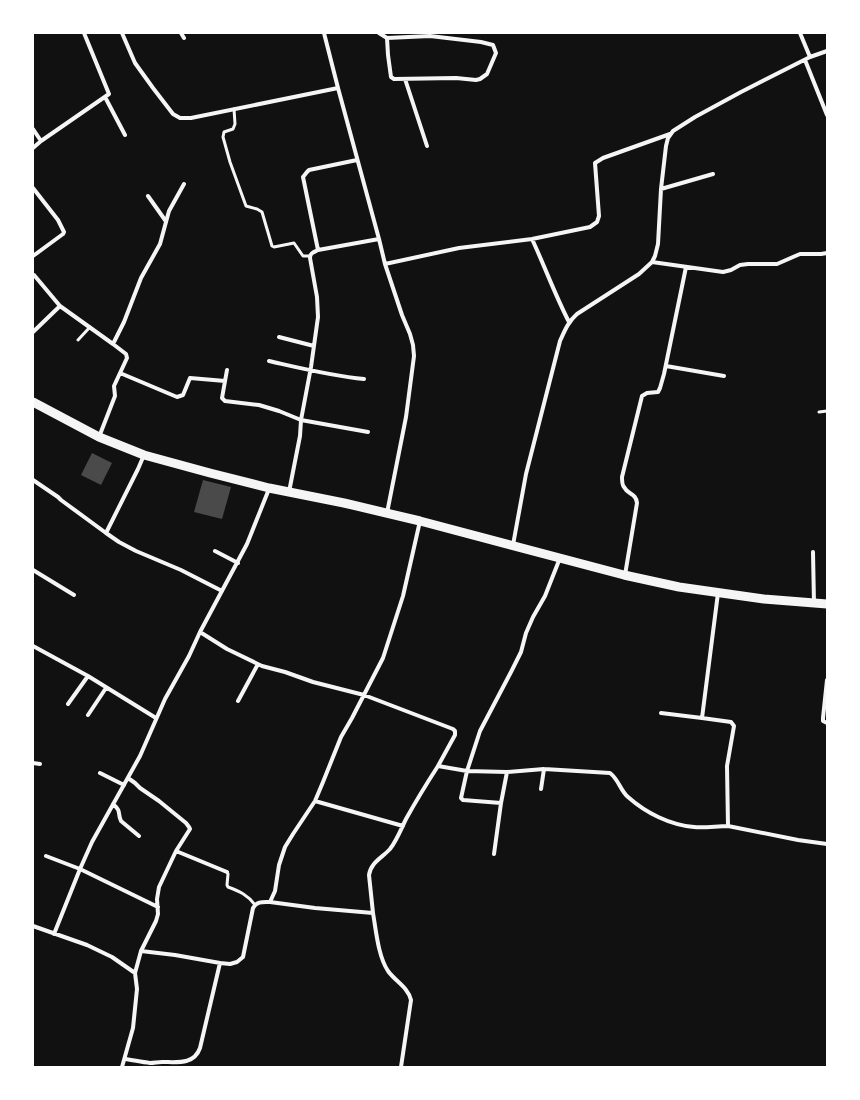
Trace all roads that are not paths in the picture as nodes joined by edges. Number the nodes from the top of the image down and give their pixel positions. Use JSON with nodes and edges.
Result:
{"nodes":[{"id":1,"x":84,"y":33,"type":"edge"},
{"id":2,"x":122,"y":33,"type":"edge"},
{"id":3,"x":181,"y":33,"type":"edge"},
{"id":4,"x":324,"y":33,"type":"edge"},
{"id":5,"x":379,"y":33,"type":"edge"},
{"id":6,"x":800,"y":33,"type":"edge"},
{"id":7,"x":184,"y":38,"type":"dead end"},
{"id":8,"x":387,"y":38,"type":"junction"},
{"id":9,"x":827,"y":51,"type":"edge"},
{"id":10,"x":810,"y":57,"type":"junction"},
{"id":11,"x":805,"y":60,"type":"junction"},
{"id":12,"x":406,"y":79,"type":"junction"},
{"id":13,"x":338,"y":88,"type":"junction"},
{"id":14,"x":105,"y":97,"type":"junction"},
{"id":15,"x":234,"y":109,"type":"junction"},
{"id":16,"x":827,"y":115,"type":"edge"},
{"id":17,"x":33,"y":129,"type":"edge"},
{"id":18,"x":670,"y":134,"type":"junction"},
{"id":19,"x":125,"y":135,"type":"dead end"},
{"id":20,"x":41,"y":141,"type":"junction"},
{"id":21,"x":427,"y":146,"type":"dead end"},
{"id":22,"x":33,"y":148,"type":"edge"},
{"id":23,"x":357,"y":160,"type":"junction"},
{"id":24,"x":713,"y":174,"type":"dead end"},
{"id":25,"x":184,"y":184,"type":"dead end"},
{"id":26,"x":33,"y":188,"type":"edge"},
{"id":27,"x":661,"y":188,"type":"junction"},
{"id":28,"x":148,"y":196,"type":"dead end"},
{"id":29,"x":165,"y":220,"type":"junction"},
{"id":30,"x":379,"y":239,"type":"junction"},
{"id":31,"x":532,"y":239,"type":"junction"},
{"id":32,"x":318,"y":250,"type":"junction"},
{"id":33,"x":827,"y":253,"type":"edge"},
{"id":34,"x":33,"y":256,"type":"edge"},
{"id":35,"x":310,"y":256,"type":"junction"},
{"id":36,"x":652,"y":262,"type":"junction"},
{"id":37,"x":385,"y":264,"type":"junction"},
{"id":38,"x":686,"y":267,"type":"junction"},
{"id":39,"x":34,"y":275,"type":"edge"},
{"id":40,"x":60,"y":306,"type":"junction"},
{"id":41,"x":569,"y":322,"type":"junction"},
{"id":42,"x":90,"y":327,"type":"junction"},
{"id":43,"x":33,"y":332,"type":"edge"},
{"id":44,"x":279,"y":338,"type":"dead end"},
{"id":45,"x":78,"y":340,"type":"dead end"},
{"id":46,"x":113,"y":344,"type":"junction"},
{"id":47,"x":314,"y":346,"type":"junction"},
{"id":48,"x":269,"y":361,"type":"dead end"},
{"id":49,"x":666,"y":366,"type":"junction"},
{"id":50,"x":227,"y":370,"type":"dead end"},
{"id":51,"x":310,"y":371,"type":"junction"},
{"id":52,"x":120,"y":373,"type":"junction"},
{"id":53,"x":724,"y":376,"type":"dead end"},
{"id":54,"x":364,"y":380,"type":"dead end"},
{"id":55,"x":225,"y":381,"type":"junction"},
{"id":56,"x":34,"y":404,"type":"edge"},
{"id":57,"x":827,"y":411,"type":"edge"},
{"id":58,"x":819,"y":412,"type":"dead end"},
{"id":59,"x":301,"y":420,"type":"junction"},
{"id":60,"x":368,"y":432,"type":"dead end"},
{"id":61,"x":99,"y":437,"type":"junction"},
{"id":62,"x":144,"y":455,"type":"junction"},
{"id":63,"x":33,"y":480,"type":"edge"},
{"id":64,"x":269,"y":488,"type":"junction"},
{"id":65,"x":289,"y":492,"type":"junction"},
{"id":66,"x":387,"y":513,"type":"junction"},
{"id":67,"x":420,"y":521,"type":"junction"},
{"id":68,"x":106,"y":533,"type":"junction"},
{"id":69,"x":513,"y":545,"type":"junction"},
{"id":70,"x":215,"y":551,"type":"dead end"},
{"id":71,"x":813,"y":552,"type":"dead end"},
{"id":72,"x":560,"y":558,"type":"junction"},
{"id":73,"x":238,"y":563,"type":"junction"},
{"id":74,"x":33,"y":570,"type":"edge"},
{"id":75,"x":624,"y":575,"type":"junction"},
{"id":76,"x":222,"y":591,"type":"junction"},
{"id":77,"x":718,"y":593,"type":"junction"},
{"id":78,"x":74,"y":595,"type":"dead end"},
{"id":79,"x":814,"y":604,"type":"junction"},
{"id":80,"x":827,"y":604,"type":"edge"},
{"id":81,"x":200,"y":632,"type":"junction"},
{"id":82,"x":33,"y":646,"type":"edge"},
{"id":83,"x":258,"y":664,"type":"junction"},
{"id":84,"x":88,"y":676,"type":"junction"},
{"id":85,"x":827,"y":680,"type":"edge"},
{"id":86,"x":106,"y":688,"type":"junction"},
{"id":87,"x":364,"y":695,"type":"junction"},
{"id":88,"x":238,"y":701,"type":"dead end"},
{"id":89,"x":68,"y":704,"type":"dead end"},
{"id":90,"x":661,"y":713,"type":"dead end"},
{"id":91,"x":88,"y":715,"type":"dead end"},
{"id":92,"x":156,"y":718,"type":"junction"},
{"id":93,"x":702,"y":718,"type":"junction"},
{"id":94,"x":827,"y":723,"type":"edge"},
{"id":95,"x":33,"y":763,"type":"edge"},
{"id":96,"x":40,"y":764,"type":"dead end"},
{"id":97,"x":438,"y":766,"type":"junction"},
{"id":98,"x":544,"y":769,"type":"junction"},
{"id":99,"x":467,"y":771,"type":"junction"},
{"id":100,"x":507,"y":772,"type":"junction"},
{"id":101,"x":100,"y":773,"type":"dead end"},
{"id":102,"x":128,"y":778,"type":"junction"},
{"id":103,"x":124,"y":785,"type":"junction"},
{"id":104,"x":541,"y":789,"type":"dead end"},
{"id":105,"x":315,"y":801,"type":"junction"},
{"id":106,"x":501,"y":803,"type":"junction"},
{"id":107,"x":113,"y":804,"type":"junction"},
{"id":108,"x":403,"y":826,"type":"junction"},
{"id":109,"x":728,"y":826,"type":"junction"},
{"id":110,"x":139,"y":836,"type":"dead end"},
{"id":111,"x":827,"y":844,"type":"edge"},
{"id":112,"x":176,"y":852,"type":"junction"},
{"id":113,"x":494,"y":854,"type":"dead end"},
{"id":114,"x":46,"y":856,"type":"dead end"},
{"id":115,"x":80,"y":869,"type":"junction"},
{"id":116,"x":227,"y":872,"type":"joint"},
{"id":117,"x":270,"y":902,"type":"junction"},
{"id":118,"x":255,"y":905,"type":"junction"},
{"id":119,"x":158,"y":907,"type":"junction"},
{"id":120,"x":373,"y":913,"type":"junction"},
{"id":121,"x":33,"y":926,"type":"edge"},
{"id":122,"x":54,"y":934,"type":"junction"},
{"id":123,"x":141,"y":951,"type":"junction"},
{"id":124,"x":220,"y":963,"type":"junction"},
{"id":125,"x":135,"y":973,"type":"junction"},
{"id":126,"x":124,"y":1059,"type":"junction"},
{"id":127,"x":122,"y":1067,"type":"edge"},
{"id":128,"x":401,"y":1067,"type":"edge"}],
"edges":[{"from":1,"to":14,"type":"street"},
{"from":2,"to":15,"type":"street"},
{"from":3,"to":7,"type":"street"},
{"from":4,"to":13,"type":"street"},
{"from":5,"to":8,"type":"street"},
{"from":6,"to":10,"type":"street"},
{"from":8,"to":12,"type":"street"},
{"from":8,"to":12,"type":"street"},
{"from":9,"to":10,"type":"street"},
{"from":10,"to":11,"type":"street"},
{"from":11,"to":16,"type":"street"},
{"from":11,"to":18,"type":"street"},
{"from":12,"to":21,"type":"street"},
{"from":13,"to":15,"type":"street"},
{"from":13,"to":23,"type":"street"},
{"from":14,"to":19,"type":"street"},
{"from":14,"to":20,"type":"street"},
{"from":15,"to":35,"type":"lane"},
{"from":17,"to":20,"type":"street"},
{"from":18,"to":27,"type":"street"},
{"from":18,"to":31,"type":"street"},
{"from":20,"to":22,"type":"street"},
{"from":23,"to":30,"type":"street"},
{"from":23,"to":32,"type":"street"},
{"from":24,"to":27,"type":"street"},
{"from":25,"to":29,"type":"street"},
{"from":26,"to":34,"type":"street"},
{"from":27,"to":36,"type":"street"},
{"from":28,"to":29,"type":"street"},
{"from":29,"to":46,"type":"street"},
{"from":30,"to":32,"type":"street"},
{"from":30,"to":37,"type":"street"},
{"from":31,"to":37,"type":"street"},
{"from":31,"to":41,"type":"street"},
{"from":32,"to":35,"type":"street"},
{"from":33,"to":38,"type":"street"},
{"from":35,"to":47,"type":"street"},
{"from":36,"to":38,"type":"street"},
{"from":36,"to":41,"type":"street"},
{"from":37,"to":66,"type":"street"},
{"from":38,"to":49,"type":"street"},
{"from":39,"to":40,"type":"street"},
{"from":40,"to":42,"type":"street"},
{"from":40,"to":43,"type":"street"},
{"from":41,"to":69,"type":"street"},
{"from":42,"to":45,"type":"lane"},
{"from":42,"to":46,"type":"street"},
{"from":44,"to":47,"type":"street"},
{"from":46,"to":52,"type":"street"},
{"from":47,"to":51,"type":"street"},
{"from":48,"to":51,"type":"street"},
{"from":49,"to":53,"type":"street"},
{"from":49,"to":75,"type":"street"},
{"from":50,"to":55,"type":"street"},
{"from":51,"to":54,"type":"street"},
{"from":51,"to":59,"type":"street"},
{"from":52,"to":55,"type":"street"},
{"from":52,"to":61,"type":"street"},
{"from":55,"to":59,"type":"street"},
{"from":56,"to":61,"type":"main road"},
{"from":57,"to":58,"type":"lane"},
{"from":59,"to":60,"type":"street"},
{"from":59,"to":65,"type":"street"},
{"from":61,"to":62,"type":"main road"},
{"from":62,"to":64,"type":"main road"},
{"from":62,"to":68,"type":"street"},
{"from":63,"to":68,"type":"street"},
{"from":64,"to":65,"type":"main road"},
{"from":64,"to":73,"type":"street"},
{"from":65,"to":66,"type":"main road"},
{"from":66,"to":67,"type":"main road"},
{"from":67,"to":69,"type":"main road"},
{"from":67,"to":87,"type":"street"},
{"from":68,"to":76,"type":"street"},
{"from":69,"to":72,"type":"main road"},
{"from":70,"to":73,"type":"street"},
{"from":71,"to":79,"type":"street"},
{"from":72,"to":75,"type":"main road"},
{"from":72,"to":99,"type":"street"},
{"from":73,"to":76,"type":"street"},
{"from":74,"to":78,"type":"street"},
{"from":75,"to":77,"type":"main road"},
{"from":76,"to":81,"type":"street"},
{"from":77,"to":79,"type":"main road"},
{"from":77,"to":93,"type":"street"},
{"from":79,"to":80,"type":"main road"},
{"from":81,"to":83,"type":"street"},
{"from":81,"to":92,"type":"street"},
{"from":82,"to":84,"type":"street"},
{"from":83,"to":87,"type":"street"},
{"from":83,"to":88,"type":"street"},
{"from":84,"to":86,"type":"street"},
{"from":84,"to":89,"type":"street"},
{"from":85,"to":94,"type":"street"},
{"from":86,"to":91,"type":"street"},
{"from":86,"to":92,"type":"street"},
{"from":87,"to":97,"type":"street"},
{"from":87,"to":105,"type":"street"},
{"from":90,"to":93,"type":"street"},
{"from":92,"to":102,"type":"street"},
{"from":93,"to":109,"type":"street"},
{"from":95,"to":96,"type":"street"},
{"from":97,"to":99,"type":"street"},
{"from":97,"to":108,"type":"street"},
{"from":98,"to":100,"type":"street"},
{"from":98,"to":104,"type":"street"},
{"from":98,"to":109,"type":"street"},
{"from":99,"to":100,"type":"street"},
{"from":99,"to":106,"type":"street"},
{"from":100,"to":106,"type":"street"},
{"from":101,"to":103,"type":"street"},
{"from":102,"to":103,"type":"street"},
{"from":102,"to":112,"type":"street"},
{"from":103,"to":107,"type":"street"},
{"from":105,"to":108,"type":"street"},
{"from":105,"to":117,"type":"street"},
{"from":106,"to":113,"type":"street"},
{"from":107,"to":110,"type":"street"},
{"from":107,"to":115,"type":"street"},
{"from":108,"to":120,"type":"street"},
{"from":109,"to":111,"type":"street"},
{"from":112,"to":116,"type":"street"},
{"from":112,"to":119,"type":"street"},
{"from":114,"to":115,"type":"street"},
{"from":115,"to":119,"type":"street"},
{"from":115,"to":122,"type":"street"},
{"from":116,"to":118,"type":"lane"},
{"from":117,"to":118,"type":"street"},
{"from":117,"to":120,"type":"street"},
{"from":118,"to":124,"type":"street"},
{"from":119,"to":123,"type":"street"},
{"from":120,"to":128,"type":"street"},
{"from":121,"to":122,"type":"street"},
{"from":122,"to":125,"type":"street"},
{"from":123,"to":124,"type":"street"},
{"from":123,"to":125,"type":"street"},
{"from":124,"to":126,"type":"street"},
{"from":125,"to":126,"type":"street"},
{"from":126,"to":127,"type":"street"}]}
